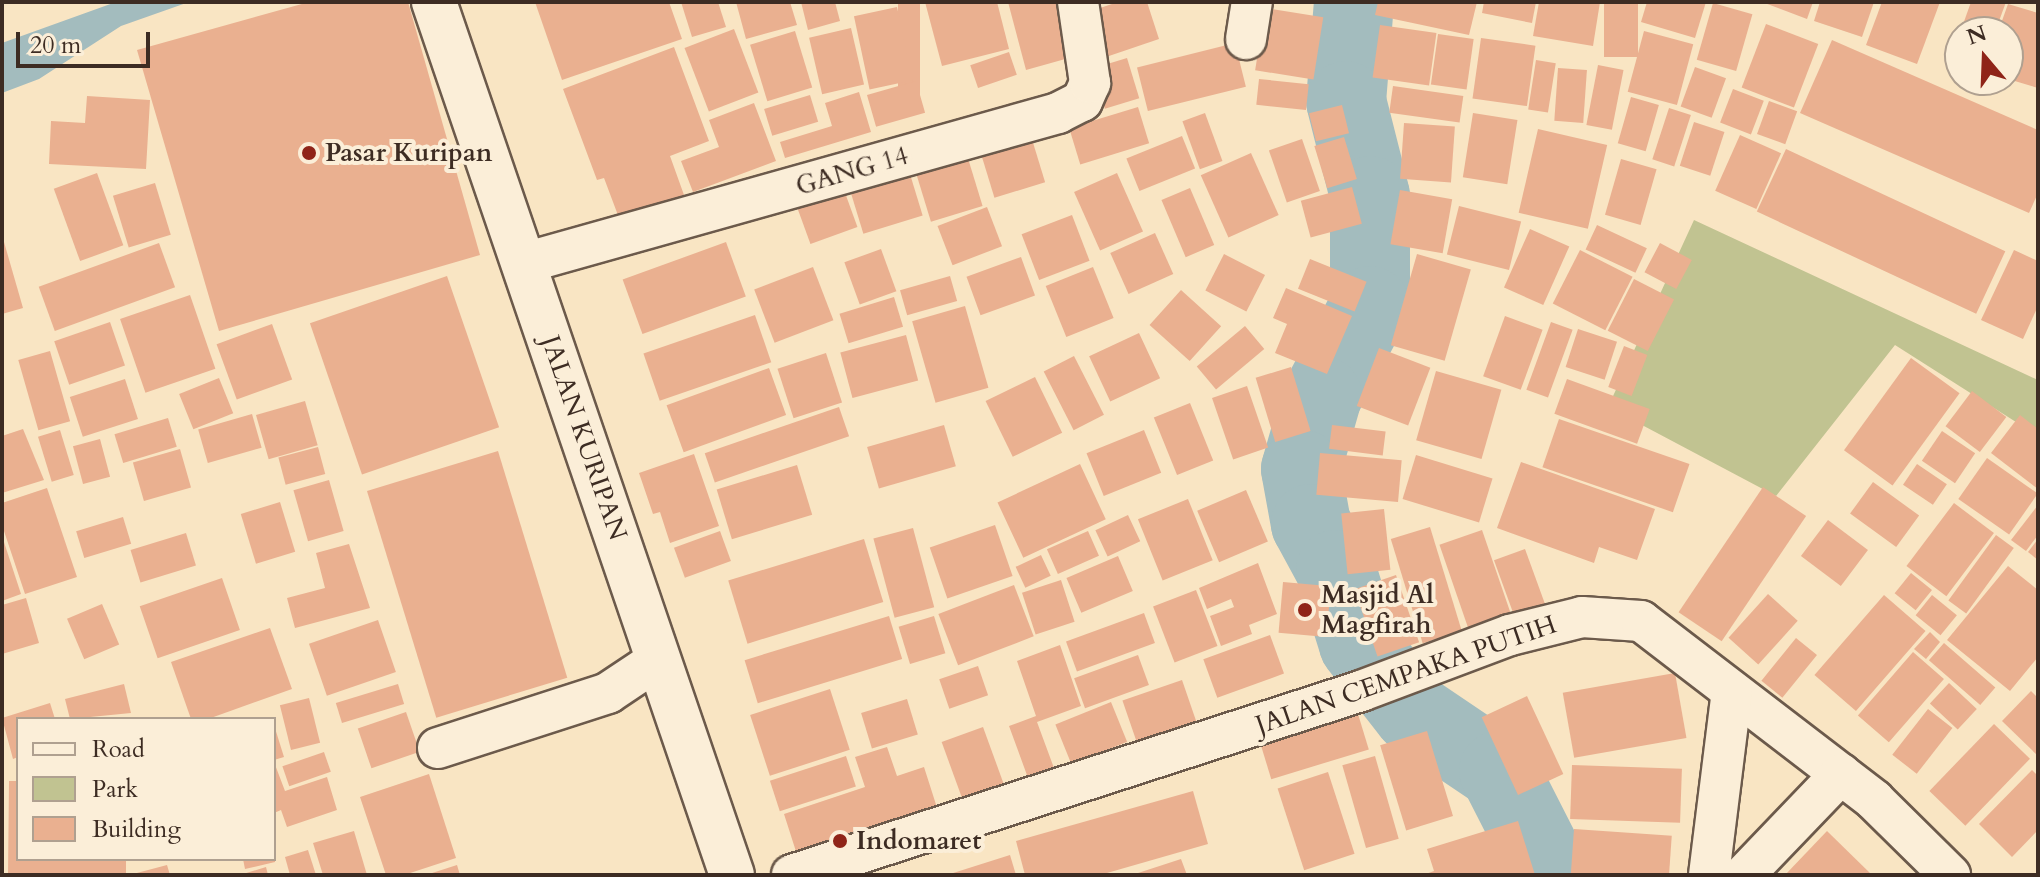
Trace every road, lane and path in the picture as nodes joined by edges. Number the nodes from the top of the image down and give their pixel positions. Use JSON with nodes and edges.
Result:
{"nodes":[{"id":1,"x":434,"y":2,"type":"edge"},
{"id":2,"x":1078,"y":2,"type":"edge"},
{"id":3,"x":524,"y":263,"type":"junction"},
{"id":4,"x":659,"y":659,"type":"junction"},
{"id":5,"x":1732,"y":691,"type":"junction"},
{"id":6,"x":438,"y":748,"type":"dead end"},
{"id":7,"x":1841,"y":774,"type":"junction"},
{"id":8,"x":732,"y":875,"type":"edge"},
{"id":9,"x":792,"y":875,"type":"edge"},
{"id":10,"x":1709,"y":875,"type":"edge"},
{"id":11,"x":1744,"y":875,"type":"edge"},
{"id":12,"x":1950,"y":875,"type":"edge"}],
"edges":[{"from":1,"to":3,"type":"main road","name":"JALAN KURIPAN"},
{"from":2,"to":3,"type":"street","name":"GANG 14"},
{"from":3,"to":4,"type":"main road","name":"JALAN KURIPAN"},
{"from":4,"to":6,"type":"street"},
{"from":4,"to":8,"type":"main road","name":"JALAN KURIPAN"},
{"from":5,"to":7,"type":"street","name":"JALAN CEMPAKA PUTIH"},
{"from":5,"to":9,"type":"street","name":"JALAN CEMPAKA PUTIH"},
{"from":5,"to":10,"type":"street"},
{"from":7,"to":11,"type":"street"},
{"from":7,"to":12,"type":"street","name":"JALAN CEMPAKA PUTIH"}]}
